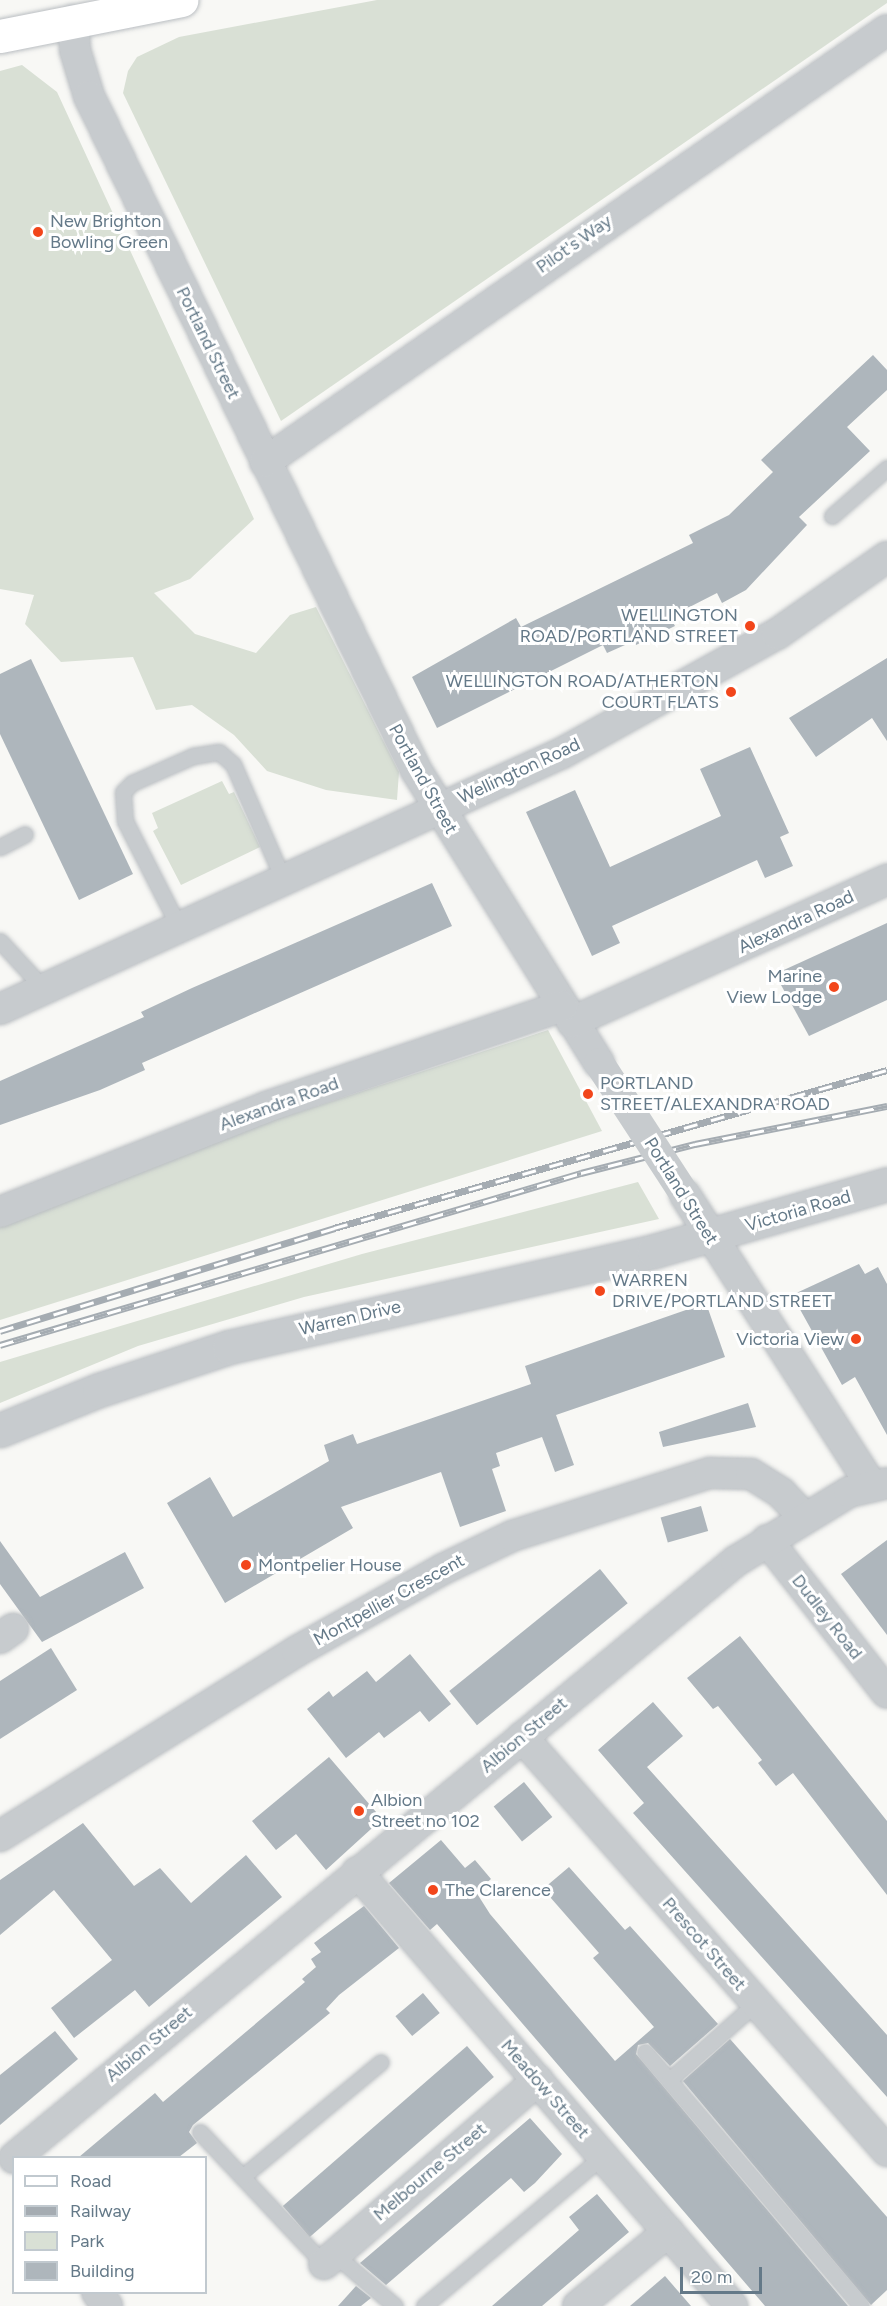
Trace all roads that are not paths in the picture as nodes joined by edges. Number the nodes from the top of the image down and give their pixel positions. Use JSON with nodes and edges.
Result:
{"nodes":[{"id":1,"x":181,"y":0,"type":"edge"},
{"id":2,"x":72,"y":20,"type":"junction"},
{"id":3,"x":887,"y":30,"type":"edge"},
{"id":4,"x":0,"y":36,"type":"edge"},
{"id":5,"x":265,"y":462,"type":"junction"},
{"id":6,"x":887,"y":468,"type":"edge"},
{"id":7,"x":832,"y":516,"type":"dead end"},
{"id":8,"x":887,"y":557,"type":"edge"},
{"id":9,"x":433,"y":801,"type":"junction"},
{"id":10,"x":25,"y":834,"type":"dead end"},
{"id":11,"x":0,"y":847,"type":"edge"},
{"id":12,"x":283,"y":879,"type":"junction"},
{"id":13,"x":887,"y":880,"type":"edge"},
{"id":14,"x":179,"y":927,"type":"junction"},
{"id":15,"x":0,"y":941,"type":"edge"},
{"id":16,"x":44,"y":989,"type":"junction"},
{"id":17,"x":0,"y":1009,"type":"edge"},
{"id":18,"x":567,"y":1014,"type":"junction"},
{"id":19,"x":887,"y":1184,"type":"edge"},
{"id":20,"x":0,"y":1212,"type":"edge"},
{"id":21,"x":710,"y":1237,"type":"junction"},
{"id":22,"x":0,"y":1430,"type":"edge"},
{"id":23,"x":880,"y":1484,"type":"edge"},
{"id":24,"x":803,"y":1516,"type":"junction"},
{"id":25,"x":767,"y":1540,"type":"junction"},
{"id":26,"x":887,"y":1693,"type":"edge"},
{"id":27,"x":522,"y":1737,"type":"junction"},
{"id":28,"x":0,"y":1836,"type":"edge"},
{"id":29,"x":357,"y":1872,"type":"junction"},
{"id":30,"x":756,"y":2003,"type":"junction"},
{"id":31,"x":645,"y":2052,"type":"dead end"},
{"id":32,"x":381,"y":2062,"type":"dead end"},
{"id":33,"x":538,"y":2080,"type":"junction"},
{"id":34,"x":669,"y":2080,"type":"junction"},
{"id":35,"x":200,"y":2132,"type":"dead end"},
{"id":36,"x":887,"y":2151,"type":"edge"},
{"id":37,"x":19,"y":2156,"type":"edge"},
{"id":38,"x":603,"y":2156,"type":"junction"},
{"id":39,"x":242,"y":2177,"type":"junction"},
{"id":40,"x":668,"y":2232,"type":"junction"},
{"id":41,"x":329,"y":2259,"type":"junction"},
{"id":42,"x":726,"y":2304,"type":"edge"},
{"id":43,"x":395,"y":2306,"type":"edge"},
{"id":44,"x":424,"y":2306,"type":"edge"},
{"id":45,"x":578,"y":2306,"type":"edge"},
{"id":46,"x":861,"y":2306,"type":"edge"}],
"edges":[{"from":1,"to":2,"type":"main road"},
{"from":2,"to":4,"type":"main road"},
{"from":2,"to":5,"type":"street","name":"Portland Street"},
{"from":3,"to":5,"type":"street","name":"Pilot's Way"},
{"from":5,"to":9,"type":"street","name":"Portland Street"},
{"from":6,"to":7,"type":"lane"},
{"from":8,"to":9,"type":"street","name":"Wellington Road"},
{"from":9,"to":12,"type":"street","name":"Wellington Road"},
{"from":9,"to":18,"type":"street","name":"Portland Street"},
{"from":10,"to":11,"type":"lane"},
{"from":12,"to":14,"type":"street","name":"Wellington Road"},
{"from":12,"to":14,"type":"lane"},
{"from":13,"to":18,"type":"street","name":"Alexandra Road"},
{"from":14,"to":16,"type":"street","name":"Wellington Road"},
{"from":15,"to":16,"type":"lane"},
{"from":16,"to":17,"type":"street","name":"Wellington Road"},
{"from":18,"to":20,"type":"street","name":"Alexandra Road"},
{"from":18,"to":21,"type":"street","name":"Portland Street","bridge":true},
{"from":19,"to":21,"type":"street","name":"Victoria Road"},
{"from":21,"to":22,"type":"street","name":"Warren Drive"},
{"from":21,"to":23,"type":"street","name":"Portland Street"},
{"from":23,"to":24,"type":"street","name":"Albion Street"},
{"from":24,"to":25,"type":"street","name":"Albion Street"},
{"from":24,"to":28,"type":"street","name":"Montpellier Crescent"},
{"from":25,"to":26,"type":"street","name":"Dudley Road"},
{"from":25,"to":27,"type":"street","name":"Albion Street"},
{"from":27,"to":29,"type":"street","name":"Albion Street"},
{"from":27,"to":30,"type":"street","name":"Prescot Street"},
{"from":29,"to":33,"type":"street","name":"Meadow Street"},
{"from":29,"to":37,"type":"street","name":"Albion Street"},
{"from":30,"to":34,"type":"lane"},
{"from":30,"to":36,"type":"street","name":"Prescot Street"},
{"from":31,"to":34,"type":"lane"},
{"from":32,"to":39,"type":"lane"},
{"from":33,"to":38,"type":"street","name":"Meadow Street"},
{"from":33,"to":41,"type":"street","name":"Melbourne Street"},
{"from":34,"to":46,"type":"lane"},
{"from":35,"to":39,"type":"lane"},
{"from":38,"to":40,"type":"street","name":"Meadow Street"},
{"from":38,"to":44,"type":"lane"},
{"from":39,"to":41,"type":"lane"},
{"from":40,"to":42,"type":"street","name":"Meadow Street"},
{"from":40,"to":45,"type":"street"},
{"from":41,"to":43,"type":"lane"}]}
